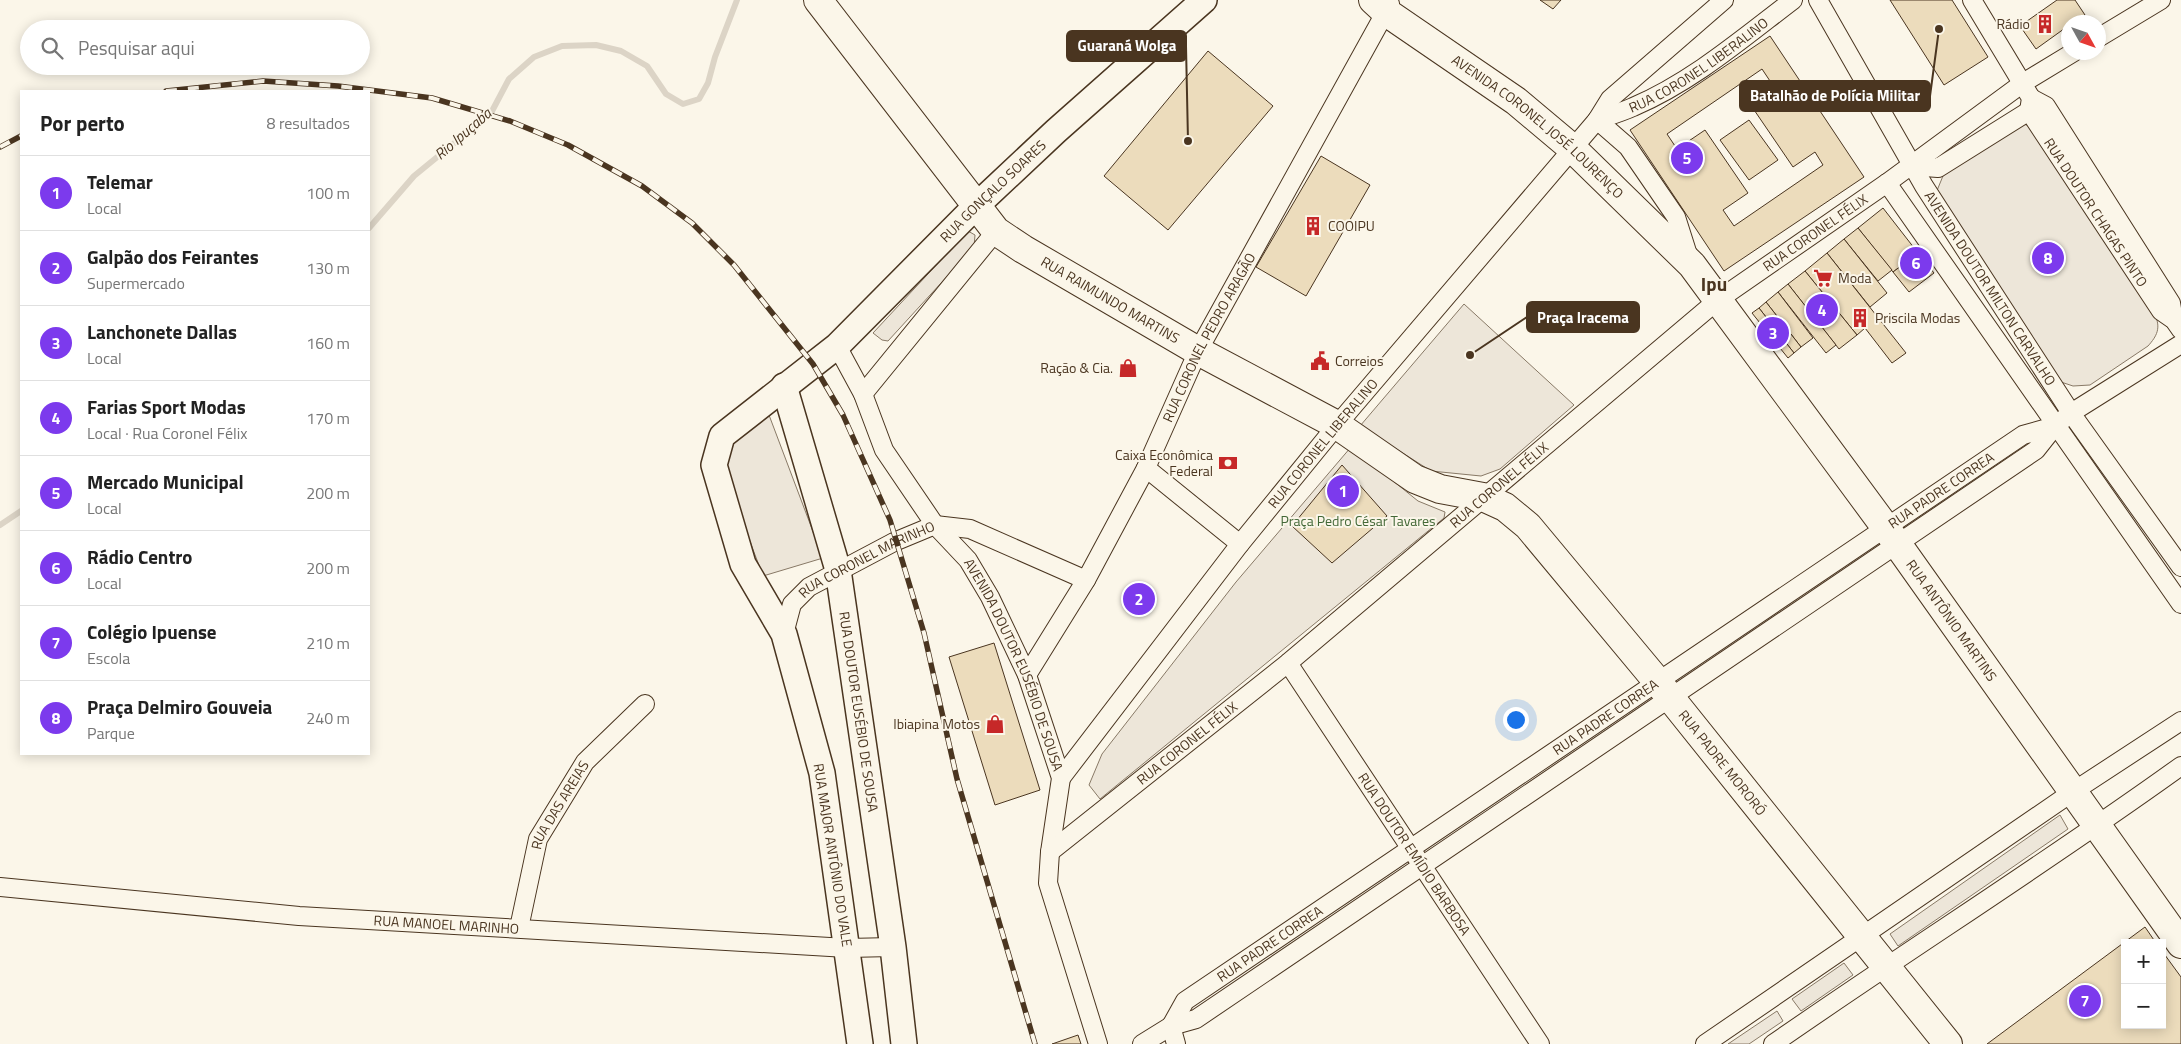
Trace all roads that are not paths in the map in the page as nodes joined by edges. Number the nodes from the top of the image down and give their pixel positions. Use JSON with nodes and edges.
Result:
{"nodes":[{"id":1,"x":818,"y":0,"type":"edge"},
{"id":2,"x":1204,"y":0,"type":"edge"},
{"id":3,"x":1724,"y":0,"type":"edge"},
{"id":4,"x":1793,"y":0,"type":"edge"},
{"id":5,"x":1818,"y":0,"type":"edge"},
{"id":6,"x":1972,"y":0,"type":"edge"},
{"id":7,"x":2161,"y":0,"type":"edge"},
{"id":8,"x":1384,"y":4,"type":"edge"},
{"id":9,"x":2106,"y":33,"type":"edge"},
{"id":10,"x":2066,"y":60,"type":"edge"},
{"id":11,"x":2027,"y":97,"type":"junction"},
{"id":12,"x":1597,"y":120,"type":"junction"},
{"id":13,"x":1572,"y":148,"type":"junction"},
{"id":14,"x":1910,"y":166,"type":"junction"},
{"id":15,"x":1887,"y":183,"type":"junction"},
{"id":16,"x":976,"y":207,"type":"junction"},
{"id":17,"x":996,"y":231,"type":"junction"},
{"id":18,"x":1692,"y":265,"type":"junction"},
{"id":19,"x":1718,"y":300,"type":"junction"},
{"id":20,"x":2178,"y":325,"type":"edge"},
{"id":21,"x":2181,"y":344,"type":"edge"},
{"id":22,"x":837,"y":346,"type":"junction"},
{"id":23,"x":1198,"y":351,"type":"junction"},
{"id":24,"x":784,"y":386,"type":"junction"},
{"id":25,"x":863,"y":394,"type":"junction"},
{"id":26,"x":2071,"y":413,"type":"junction"},
{"id":27,"x":1337,"y":425,"type":"junction"},
{"id":28,"x":2055,"y":426,"type":"junction"},
{"id":29,"x":1146,"y":468,"type":"junction"},
{"id":30,"x":1483,"y":497,"type":"junction"},
{"id":31,"x":935,"y":525,"type":"junction"},
{"id":32,"x":1892,"y":537,"type":"junction"},
{"id":33,"x":1240,"y":544,"type":"junction"},
{"id":34,"x":2181,"y":566,"type":"edge"},
{"id":35,"x":838,"y":570,"type":"junction"},
{"id":36,"x":1086,"y":580,"type":"junction"},
{"id":37,"x":2181,"y":604,"type":"edge"},
{"id":38,"x":784,"y":634,"type":"junction"},
{"id":39,"x":1288,"y":663,"type":"junction"},
{"id":40,"x":1027,"y":675,"type":"junction"},
{"id":41,"x":1663,"y":689,"type":"junction"},
{"id":42,"x":645,"y":704,"type":"dead end"},
{"id":43,"x":2181,"y":721,"type":"edge"},
{"id":44,"x":2181,"y":766,"type":"edge"},
{"id":45,"x":1061,"y":778,"type":"junction"},
{"id":46,"x":2074,"y":791,"type":"junction"},
{"id":47,"x":2098,"y":826,"type":"junction"},
{"id":48,"x":1410,"y":848,"type":"junction"},
{"id":49,"x":1050,"y":852,"type":"junction"},
{"id":50,"x":1421,"y":866,"type":"junction"},
{"id":51,"x":0,"y":887,"type":"edge"},
{"id":52,"x":519,"y":928,"type":"junction"},
{"id":53,"x":1861,"y":935,"type":"junction"},
{"id":54,"x":2181,"y":944,"type":"edge"},
{"id":55,"x":893,"y":947,"type":"junction"},
{"id":56,"x":847,"y":948,"type":"junction"},
{"id":57,"x":1886,"y":965,"type":"junction"},
{"id":58,"x":1171,"y":1026,"type":"junction"},
{"id":59,"x":860,"y":1044,"type":"edge"},
{"id":60,"x":904,"y":1044,"type":"edge"},
{"id":61,"x":1098,"y":1044,"type":"edge"},
{"id":62,"x":1142,"y":1044,"type":"edge"},
{"id":63,"x":1176,"y":1044,"type":"edge"},
{"id":64,"x":1540,"y":1044,"type":"edge"},
{"id":65,"x":1705,"y":1044,"type":"edge"},
{"id":66,"x":1773,"y":1044,"type":"edge"},
{"id":67,"x":1948,"y":1044,"type":"edge"}],
"edges":[{"from":1,"to":16,"type":"main road","name":"RUA RAIMUNDO MARTINS"},
{"from":2,"to":16,"type":"street","name":"RUA GONÇALO SOARES"},
{"from":3,"to":12,"type":"street","name":"RUA CORONEL LIBERALINO"},
{"from":4,"to":12,"type":"street","name":"RUA CORONEL LIBERALINO"},
{"from":5,"to":14,"type":"street","name":"AVENIDA DOUTOR MILTON CARVALHO"},
{"from":6,"to":11,"type":"street","name":"RUA DOUTOR CHAGAS PINTO"},
{"from":7,"to":9,"type":"street"},
{"from":8,"to":13,"type":"main road","name":"AVENIDA CORONEL JOSÉ LOURENÇO"},
{"from":8,"to":23,"type":"street","name":"RUA CORONEL PEDRO ARAGÃO"},
{"from":10,"to":11,"type":"street","name":"RUA CORONEL FÉLIX"},
{"from":11,"to":14,"type":"street","name":"RUA CORONEL FÉLIX"},
{"from":11,"to":14,"type":"street","name":"RUA CORONEL FÉLIX"},
{"from":11,"to":20,"type":"street","name":"RUA DOUTOR CHAGAS PINTO"},
{"from":12,"to":13,"type":"street","name":"RUA CORONEL LIBERALINO"},
{"from":12,"to":18,"type":"street","name":"AVENIDA CORONEL JOSÉ LOURENÇO"},
{"from":13,"to":18,"type":"main road","name":"AVENIDA CORONEL JOSÉ LOURENÇO"},
{"from":13,"to":27,"type":"street","name":"RUA CORONEL LIBERALINO"},
{"from":14,"to":15,"type":"street","name":"RUA CORONEL FÉLIX"},
{"from":14,"to":26,"type":"street","name":"AVENIDA DOUTOR MILTON CARVALHO"},
{"from":15,"to":19,"type":"street","name":"RUA CORONEL FÉLIX"},
{"from":15,"to":28,"type":"street","name":"AVENIDA DOUTOR MILTON CARVALHO"},
{"from":16,"to":17,"type":"main road","name":"RUA RAIMUNDO MARTINS"},
{"from":16,"to":22,"type":"street","name":"RUA GONÇALO SOARES"},
{"from":17,"to":23,"type":"main road","name":"RUA RAIMUNDO MARTINS"},
{"from":17,"to":25,"type":"street"},
{"from":18,"to":19,"type":"main road","name":"AVENIDA CORONEL JOSÉ LOURENÇO"},
{"from":19,"to":30,"type":"street","name":"RUA CORONEL FÉLIX"},
{"from":19,"to":32,"type":"main road","name":"RUA ANTÔNIO MARTINS"},
{"from":21,"to":26,"type":"street","name":"RUA PADRE CORREA"},
{"from":22,"to":24,"type":"street","name":"RUA GONÇALO SOARES"},
{"from":22,"to":25,"type":"street","name":"AVENIDA DOUTOR EUSÉBIO DE SOUSA"},
{"from":23,"to":27,"type":"main road","name":"RUA RAIMUNDO MARTINS"},
{"from":23,"to":29,"type":"street","name":"RUA CORONEL PEDRO ARAGÃO"},
{"from":24,"to":35,"type":"street","name":"RUA DOUTOR EUSÉBIO DE SOUSA"},
{"from":24,"to":38,"type":"street","name":"RUA MAJOR ANTÔNIO DO VALE"},
{"from":25,"to":31,"type":"street","name":"AVENIDA DOUTOR EUSÉBIO DE SOUSA"},
{"from":26,"to":28,"type":"street","name":"RUA PADRE CORREA"},
{"from":26,"to":34,"type":"street","name":"AVENIDA DOUTOR MILTON CARVALHO"},
{"from":27,"to":30,"type":"main road","name":"RUA RAIMUNDO MARTINS"},
{"from":27,"to":33,"type":"street","name":"RUA CORONEL LIBERALINO"},
{"from":28,"to":32,"type":"street","name":"RUA PADRE CORREA"},
{"from":28,"to":37,"type":"street","name":"AVENIDA DOUTOR MILTON CARVALHO"},
{"from":29,"to":33,"type":"street"},
{"from":29,"to":36,"type":"street","name":"RUA CORONEL PEDRO ARAGÃO"},
{"from":30,"to":39,"type":"street","name":"RUA CORONEL FÉLIX"},
{"from":30,"to":41,"type":"main road","name":"RUA PADRE MORORÓ"},
{"from":31,"to":35,"type":"street","name":"RUA CORONEL MARINHO"},
{"from":31,"to":36,"type":"street","name":"RUA CORONEL MARINHO"},
{"from":31,"to":40,"type":"street","name":"AVENIDA DOUTOR EUSÉBIO DE SOUSA"},
{"from":32,"to":41,"type":"street","name":"RUA PADRE CORREA"},
{"from":32,"to":46,"type":"main road","name":"RUA ANTÔNIO MARTINS"},
{"from":33,"to":45,"type":"street","name":"RUA CORONEL LIBERALINO"},
{"from":35,"to":38,"type":"street","name":"RUA CORONEL MARINHO"},
{"from":35,"to":55,"type":"street","name":"RUA DOUTOR EUSÉBIO DE SOUSA"},
{"from":36,"to":40,"type":"street","name":"RUA CORONEL PEDRO ARAGÃO"},
{"from":38,"to":56,"type":"street","name":"RUA MAJOR ANTÔNIO DO VALE"},
{"from":39,"to":48,"type":"street","name":"RUA DOUTOR EMÍDIO BARBOSA"},
{"from":39,"to":49,"type":"street","name":"RUA CORONEL FÉLIX"},
{"from":40,"to":45,"type":"street","name":"AVENIDA DOUTOR EUSÉBIO DE SOUSA"},
{"from":41,"to":48,"type":"street","name":"RUA PADRE CORREA"},
{"from":41,"to":50,"type":"street","name":"RUA PADRE CORREA"},
{"from":41,"to":53,"type":"main road","name":"RUA PADRE MORORÓ"},
{"from":42,"to":52,"type":"street","name":"RUA DAS AREIAS"},
{"from":43,"to":46,"type":"street"},
{"from":44,"to":47,"type":"street"},
{"from":45,"to":49,"type":"street","name":"AVENIDA DOUTOR EUSÉBIO DE SOUSA"},
{"from":46,"to":47,"type":"main road","name":"RUA ANTÔNIO MARTINS"},
{"from":46,"to":53,"type":"street"},
{"from":47,"to":54,"type":"main road","name":"RUA ANTÔNIO MARTINS"},
{"from":47,"to":57,"type":"street"},
{"from":48,"to":50,"type":"street","name":"RUA DOUTOR EMÍDIO BARBOSA"},
{"from":48,"to":58,"type":"street","name":"RUA PADRE CORREA"},
{"from":49,"to":61,"type":"street","name":"AVENIDA DOUTOR EUSÉBIO DE SOUSA"},
{"from":50,"to":58,"type":"street","name":"RUA PADRE CORREA"},
{"from":50,"to":64,"type":"street","name":"RUA DOUTOR EMÍDIO BARBOSA"},
{"from":51,"to":52,"type":"street","name":"RUA MANOEL MARINHO"},
{"from":52,"to":56,"type":"street","name":"RUA MANOEL MARINHO"},
{"from":53,"to":57,"type":"main road","name":"RUA PADRE MORORÓ"},
{"from":53,"to":65,"type":"street"},
{"from":55,"to":56,"type":"street","name":"RUA MANOEL MARINHO"},
{"from":55,"to":60,"type":"street","name":"RUA DOUTOR EUSÉBIO DE SOUSA"},
{"from":56,"to":59,"type":"street","name":"RUA MAJOR ANTÔNIO DO VALE"},
{"from":57,"to":66,"type":"street"},
{"from":57,"to":67,"type":"main road","name":"RUA PADRE MORORÓ"},
{"from":58,"to":62,"type":"street","name":"RUA PADRE CORREA"},
{"from":58,"to":63,"type":"street"}]}
